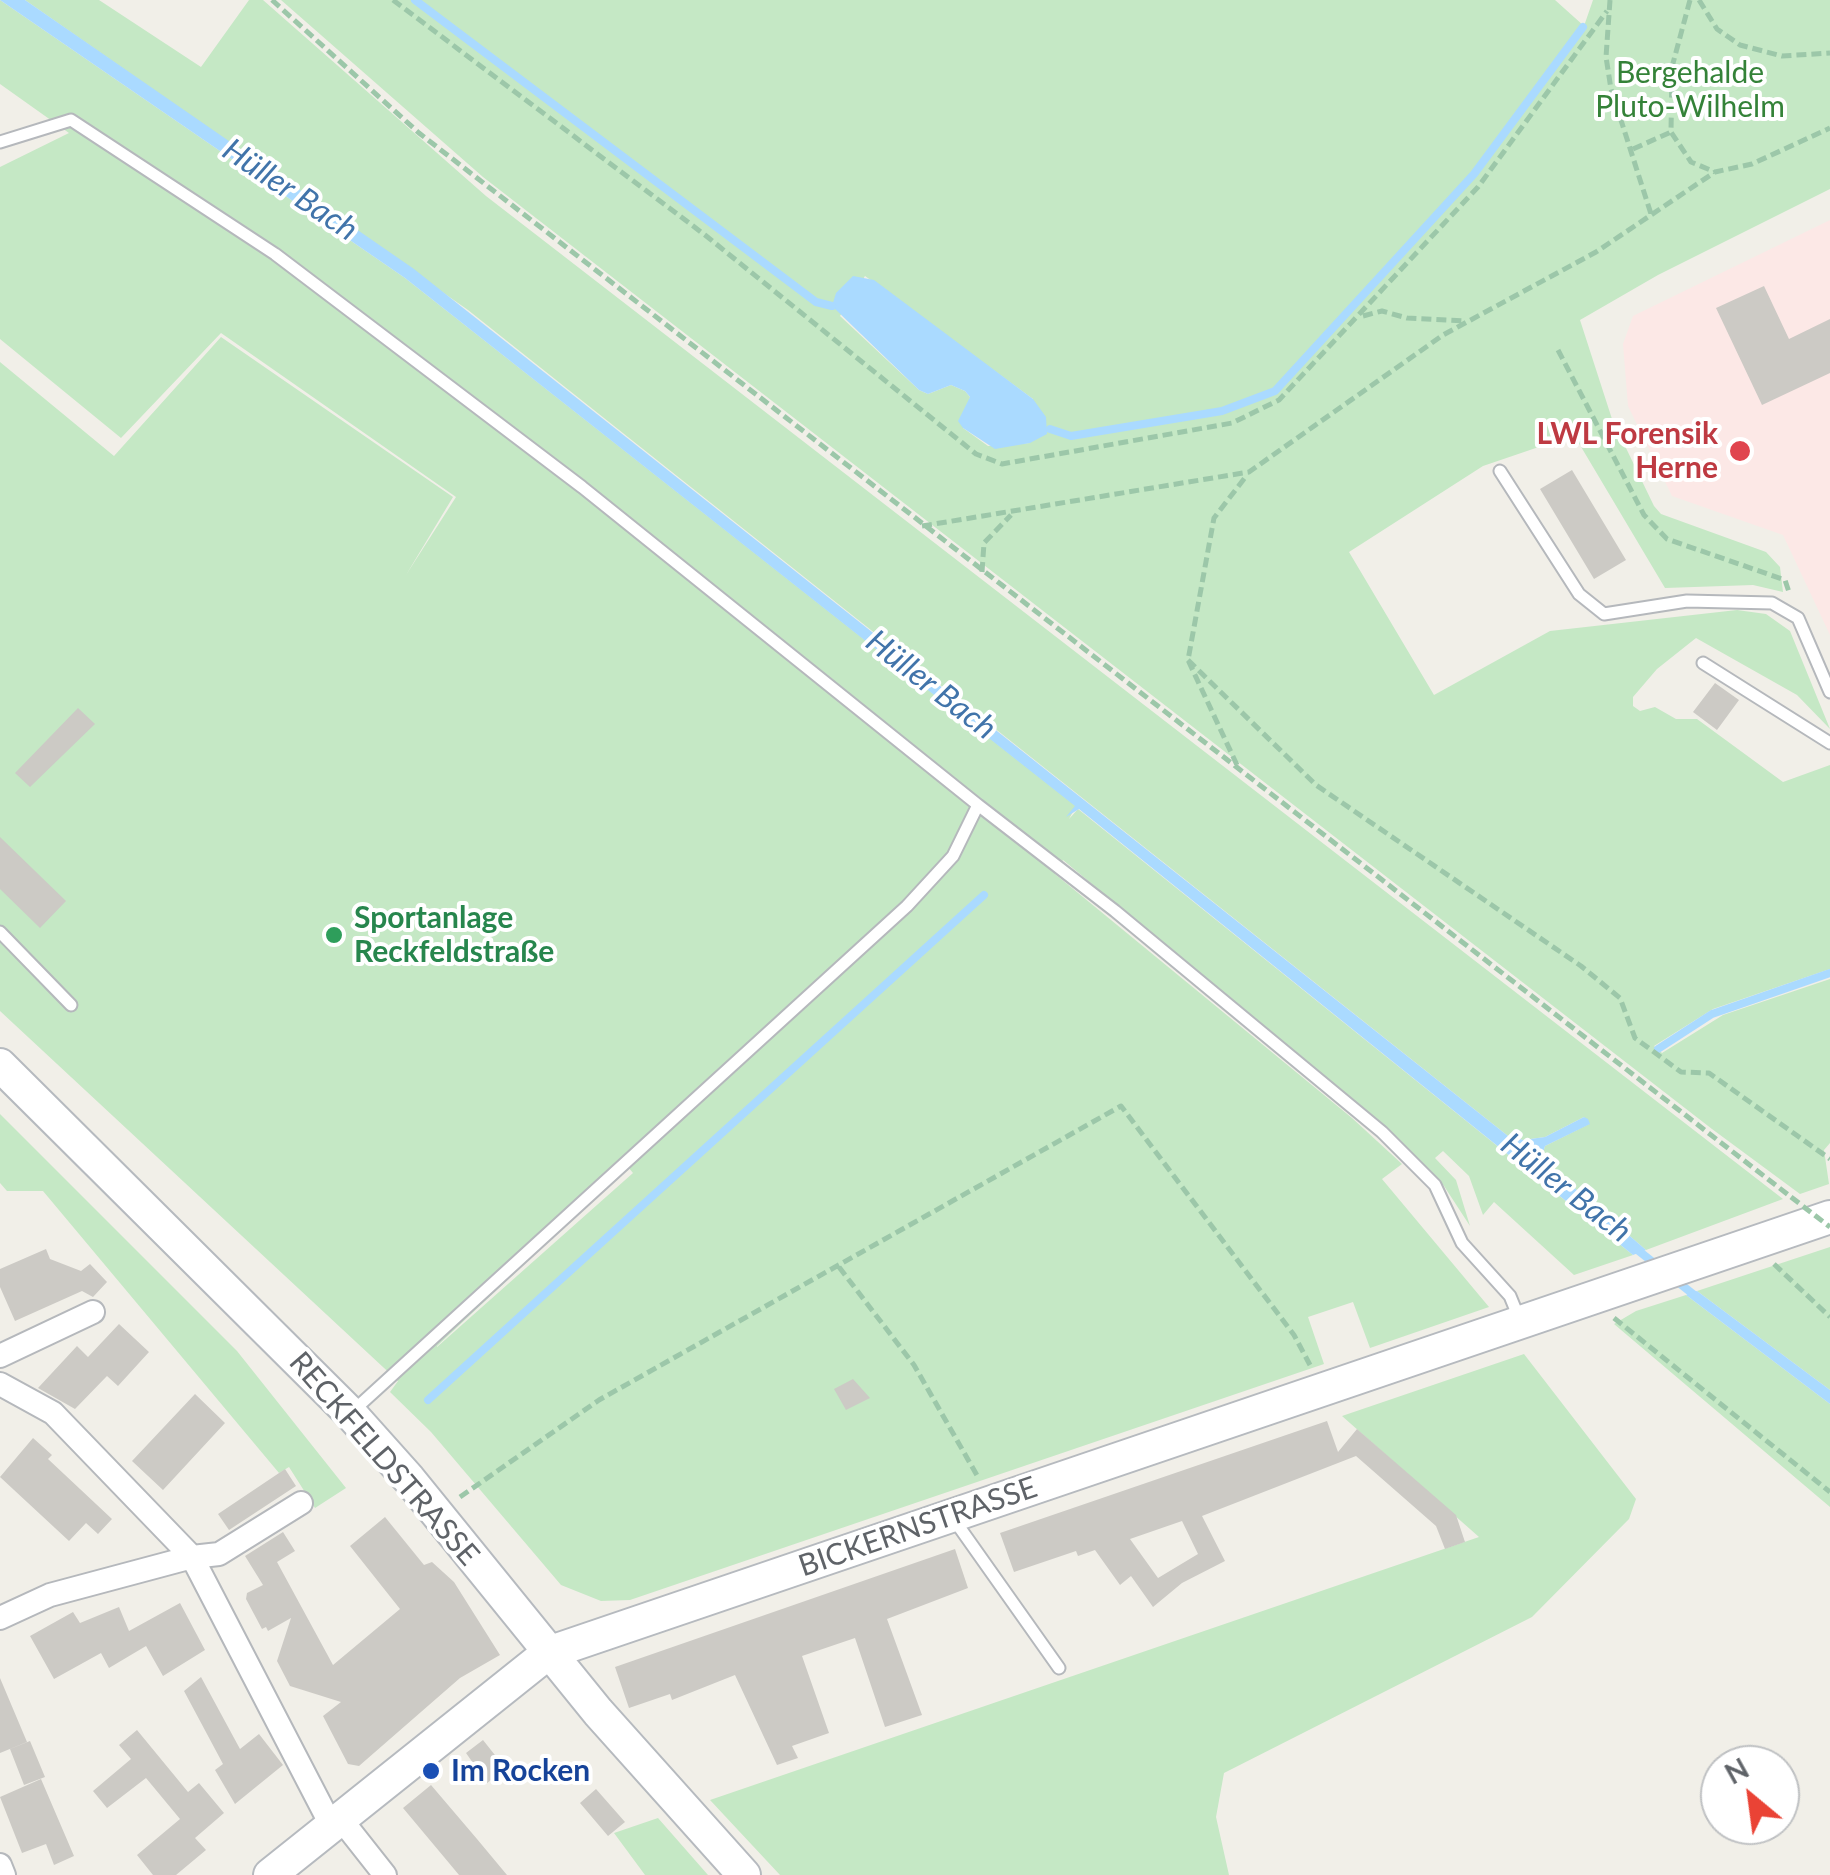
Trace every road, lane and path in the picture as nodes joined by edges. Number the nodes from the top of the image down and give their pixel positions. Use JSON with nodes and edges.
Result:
{"nodes":[{"id":1,"x":272,"y":0,"type":"edge"},
{"id":2,"x":393,"y":0,"type":"edge"},
{"id":3,"x":1610,"y":0,"type":"edge"},
{"id":4,"x":1690,"y":0,"type":"edge"},
{"id":5,"x":1700,"y":0,"type":"edge"},
{"id":6,"x":1607,"y":11,"type":"junction"},
{"id":7,"x":1830,"y":53,"type":"edge"},
{"id":8,"x":1830,"y":128,"type":"edge"},
{"id":9,"x":1671,"y":132,"type":"junction"},
{"id":10,"x":0,"y":142,"type":"edge"},
{"id":11,"x":1632,"y":149,"type":"junction"},
{"id":12,"x":1715,"y":172,"type":"junction"},
{"id":13,"x":1652,"y":215,"type":"junction"},
{"id":14,"x":1360,"y":316,"type":"junction"},
{"id":15,"x":1470,"y":320,"type":"junction"},
{"id":16,"x":1558,"y":350,"type":"dead end"},
{"id":17,"x":1500,"y":471,"type":"dead end"},
{"id":18,"x":1248,"y":472,"type":"junction"},
{"id":19,"x":1018,"y":512,"type":"junction"},
{"id":20,"x":922,"y":526,"type":"junction"},
{"id":21,"x":982,"y":573,"type":"junction"},
{"id":22,"x":1798,"y":618,"type":"junction"},
{"id":23,"x":1188,"y":660,"type":"junction"},
{"id":24,"x":1704,"y":664,"type":"dead end"},
{"id":25,"x":1830,"y":692,"type":"edge"},
{"id":26,"x":1830,"y":744,"type":"edge"},
{"id":27,"x":1239,"y":769,"type":"junction"},
{"id":28,"x":978,"y":805,"type":"junction"},
{"id":29,"x":0,"y":932,"type":"edge"},
{"id":30,"x":71,"y":1006,"type":"dead end"},
{"id":31,"x":0,"y":1065,"type":"edge"},
{"id":32,"x":1830,"y":1159,"type":"edge"},
{"id":33,"x":1830,"y":1217,"type":"edge"},
{"id":34,"x":1830,"y":1227,"type":"edge"},
{"id":35,"x":1759,"y":1241,"type":"junction"},
{"id":36,"x":839,"y":1267,"type":"junction"},
{"id":37,"x":1607,"y":1293,"type":"junction"},
{"id":38,"x":93,"y":1312,"type":"dead end"},
{"id":39,"x":1830,"y":1317,"type":"edge"},
{"id":40,"x":1521,"y":1322,"type":"junction"},
{"id":41,"x":0,"y":1356,"type":"edge"},
{"id":42,"x":0,"y":1384,"type":"edge"},
{"id":43,"x":1322,"y":1388,"type":"junction"},
{"id":44,"x":350,"y":1414,"type":"junction"},
{"id":45,"x":1830,"y":1492,"type":"edge"},
{"id":46,"x":301,"y":1503,"type":"dead end"},
{"id":47,"x":988,"y":1503,"type":"junction"},
{"id":48,"x":436,"y":1512,"type":"junction"},
{"id":49,"x":952,"y":1516,"type":"junction"},
{"id":50,"x":192,"y":1557,"type":"junction"},
{"id":51,"x":0,"y":1618,"type":"edge"},
{"id":52,"x":548,"y":1653,"type":"junction"},
{"id":53,"x":1059,"y":1668,"type":"dead end"},
{"id":54,"x":336,"y":1822,"type":"junction"},
{"id":55,"x":0,"y":1865,"type":"edge"},
{"id":56,"x":4,"y":1875,"type":"edge"},
{"id":57,"x":270,"y":1875,"type":"edge"},
{"id":58,"x":385,"y":1875,"type":"edge"},
{"id":59,"x":744,"y":1875,"type":"edge"}],
"edges":[{"from":1,"to":20,"type":"path"},
{"from":2,"to":14,"type":"path"},
{"from":3,"to":6,"type":"path"},
{"from":4,"to":9,"type":"path"},
{"from":5,"to":7,"type":"path"},
{"from":6,"to":11,"type":"path"},
{"from":6,"to":14,"type":"path"},
{"from":8,"to":12,"type":"path"},
{"from":9,"to":11,"type":"path"},
{"from":9,"to":12,"type":"path"},
{"from":10,"to":28,"type":"lane"},
{"from":11,"to":13,"type":"path"},
{"from":12,"to":13,"type":"path"},
{"from":13,"to":15,"type":"path"},
{"from":14,"to":15,"type":"path"},
{"from":15,"to":18,"type":"path"},
{"from":16,"to":22,"type":"path"},
{"from":17,"to":22,"type":"lane"},
{"from":18,"to":19,"type":"path"},
{"from":18,"to":23,"type":"path"},
{"from":19,"to":20,"type":"path"},
{"from":19,"to":21,"type":"path"},
{"from":20,"to":21,"type":"path"},
{"from":21,"to":27,"type":"path"},
{"from":22,"to":25,"type":"lane"},
{"from":23,"to":27,"type":"path"},
{"from":23,"to":32,"type":"path"},
{"from":24,"to":26,"type":"lane"},
{"from":27,"to":34,"type":"path","bridge":true},
{"from":28,"to":40,"type":"lane"},
{"from":28,"to":44,"type":"lane"},
{"from":29,"to":30,"type":"lane"},
{"from":31,"to":44,"type":"street","name":"RECKFELDSTRASSE"},
{"from":33,"to":35,"type":"street","name":"BICKERNSTRASSE"},
{"from":35,"to":37,"type":"street","name":"BICKERNSTRASSE"},
{"from":35,"to":39,"type":"path"},
{"from":36,"to":43,"type":"path"},
{"from":36,"to":47,"type":"path"},
{"from":36,"to":48,"type":"path"},
{"from":37,"to":40,"type":"street","name":"BICKERNSTRASSE"},
{"from":37,"to":45,"type":"path"},
{"from":38,"to":41,"type":"street"},
{"from":40,"to":43,"type":"street","name":"BICKERNSTRASSE"},
{"from":42,"to":50,"type":"street"},
{"from":43,"to":47,"type":"street","name":"BICKERNSTRASSE"},
{"from":44,"to":48,"type":"street","name":"RECKFELDSTRASSE"},
{"from":46,"to":50,"type":"street"},
{"from":47,"to":49,"type":"street","name":"BICKERNSTRASSE"},
{"from":48,"to":52,"type":"street","name":"RECKFELDSTRASSE"},
{"from":49,"to":52,"type":"street","name":"BICKERNSTRASSE"},
{"from":49,"to":53,"type":"lane"},
{"from":50,"to":51,"type":"street"},
{"from":50,"to":54,"type":"street"},
{"from":52,"to":54,"type":"street","name":"BICKERNSTRASSE"},
{"from":52,"to":59,"type":"street","name":"RECKFELDSTRASSE"},
{"from":54,"to":57,"type":"street","name":"BICKERNSTRASSE"},
{"from":54,"to":58,"type":"street"},
{"from":55,"to":56,"type":"street"}]}
